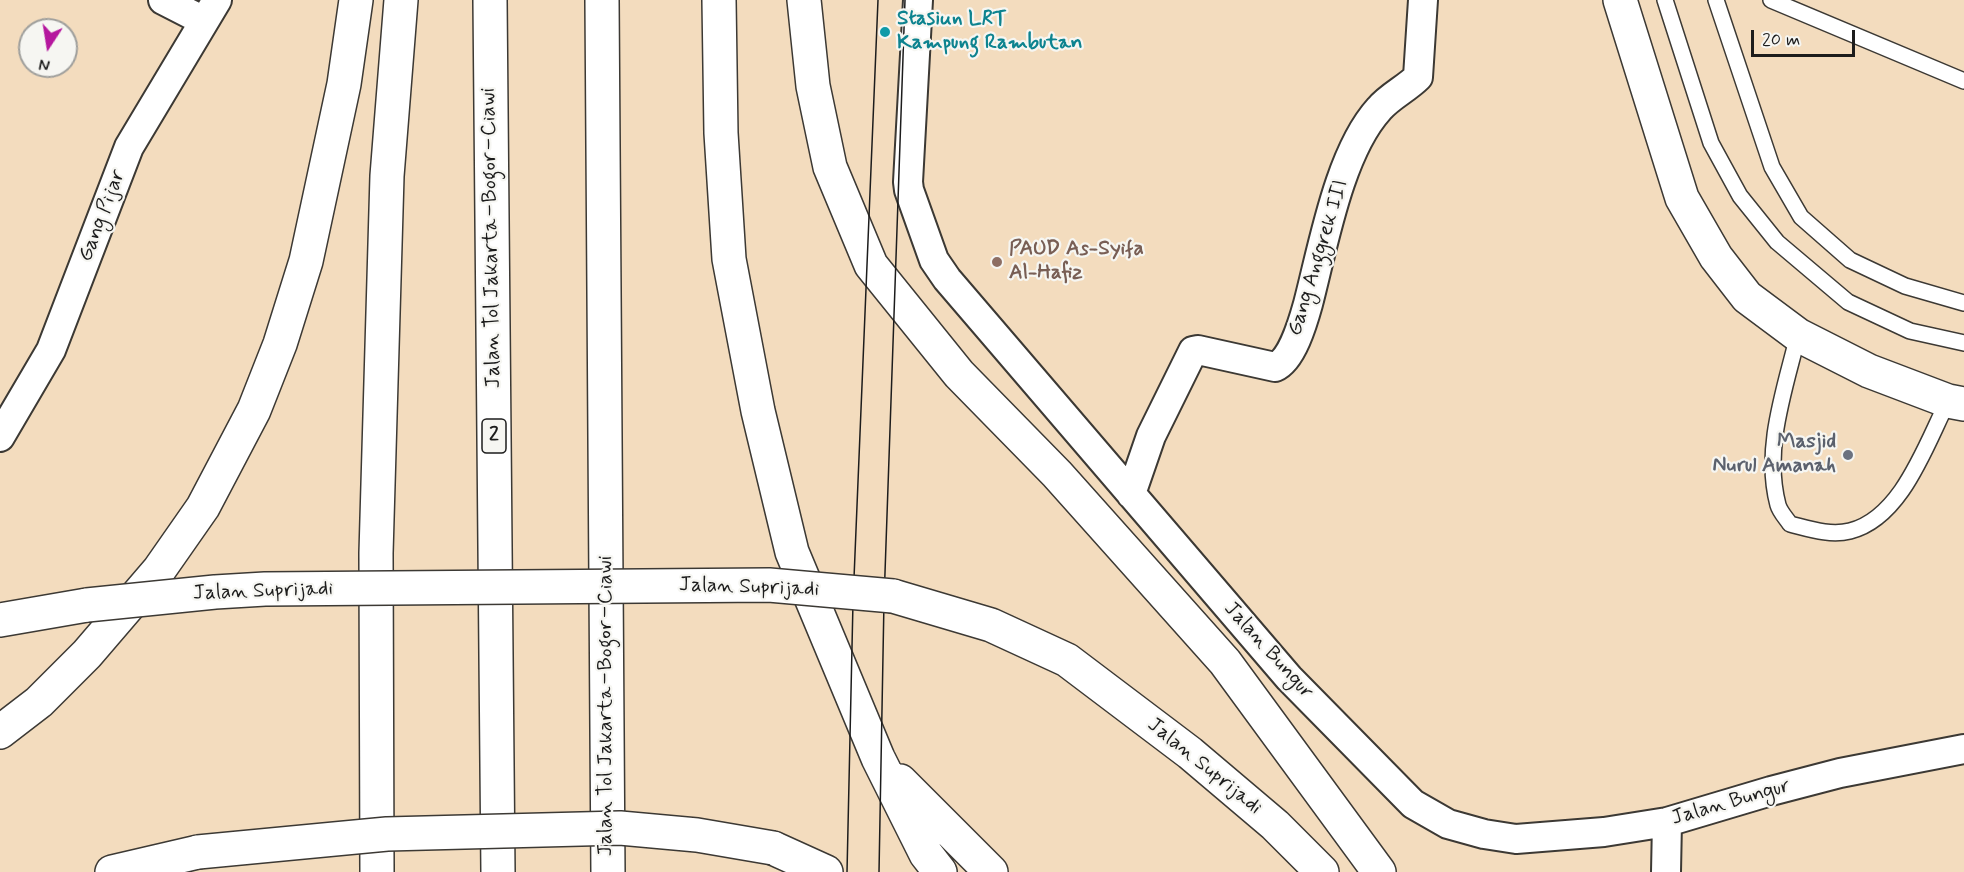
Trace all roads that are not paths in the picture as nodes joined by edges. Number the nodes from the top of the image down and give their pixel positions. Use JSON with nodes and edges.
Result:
{"nodes":[{"id":1,"x":163,"y":0,"type":"edge"},
{"id":2,"x":356,"y":0,"type":"edge"},
{"id":3,"x":401,"y":0,"type":"edge"},
{"id":4,"x":490,"y":0,"type":"edge"},
{"id":5,"x":602,"y":0,"type":"edge"},
{"id":6,"x":719,"y":0,"type":"edge"},
{"id":7,"x":804,"y":0,"type":"edge"},
{"id":8,"x":918,"y":0,"type":"edge"},
{"id":9,"x":1423,"y":0,"type":"edge"},
{"id":10,"x":1620,"y":0,"type":"edge"},
{"id":11,"x":1665,"y":0,"type":"edge"},
{"id":12,"x":1716,"y":0,"type":"edge"},
{"id":13,"x":1771,"y":0,"type":"edge"},
{"id":14,"x":211,"y":10,"type":"edge"},
{"id":15,"x":1964,"y":81,"type":"edge"},
{"id":16,"x":1964,"y":303,"type":"edge"},
{"id":17,"x":1798,"y":335,"type":"junction"},
{"id":18,"x":1964,"y":343,"type":"edge"},
{"id":19,"x":1956,"y":403,"type":"edge"},
{"id":20,"x":0,"y":437,"type":"edge"},
{"id":21,"x":1131,"y":494,"type":"junction"},
{"id":22,"x":0,"y":620,"type":"edge"},
{"id":23,"x":0,"y":732,"type":"edge"},
{"id":24,"x":1964,"y":749,"type":"edge"},
{"id":25,"x":878,"y":758,"type":"junction"},
{"id":26,"x":1667,"y":822,"type":"junction"},
{"id":27,"x":112,"y":872,"type":"edge"},
{"id":28,"x":377,"y":872,"type":"edge"},
{"id":29,"x":498,"y":872,"type":"edge"},
{"id":30,"x":608,"y":872,"type":"edge"},
{"id":31,"x":826,"y":872,"type":"edge"},
{"id":32,"x":940,"y":872,"type":"edge"},
{"id":33,"x":991,"y":872,"type":"edge"},
{"id":34,"x":1322,"y":872,"type":"edge"},
{"id":35,"x":1380,"y":872,"type":"edge"},
{"id":36,"x":1666,"y":872,"type":"edge"}],
"edges":[{"from":1,"to":14,"type":"street"},
{"from":2,"to":23,"type":"main road"},
{"from":3,"to":28,"type":"main road"},
{"from":4,"to":29,"type":"main road","name":"Jalan Tol Jakarta–Bogor–Ciawi","number":"2"},
{"from":5,"to":30,"type":"main road","name":"Jalan Tol Jakarta–Bogor–Ciawi"},
{"from":6,"to":25,"type":"main road"},
{"from":7,"to":35,"type":"main road"},
{"from":8,"to":21,"type":"street","name":"Jalan Bungur"},
{"from":9,"to":21,"type":"street","name":"Gang Anggrek III"},
{"from":10,"to":17,"type":"main road"},
{"from":11,"to":18,"type":"lane"},
{"from":12,"to":16,"type":"lane"},
{"from":13,"to":15,"type":"lane"},
{"from":14,"to":20,"type":"street","name":"Gang Pijar"},
{"from":17,"to":19,"type":"main road"},
{"from":17,"to":19,"type":"lane"},
{"from":21,"to":26,"type":"street","name":"Jalan Bungur"},
{"from":22,"to":34,"type":"main road","name":"Jalan Suprijadi","bridge":true},
{"from":24,"to":26,"type":"street","name":"Jalan Bungur"},
{"from":25,"to":32,"type":"main road"},
{"from":25,"to":33,"type":"main road"},
{"from":26,"to":36,"type":"street"},
{"from":27,"to":31,"type":"main road","bridge":true}]}
